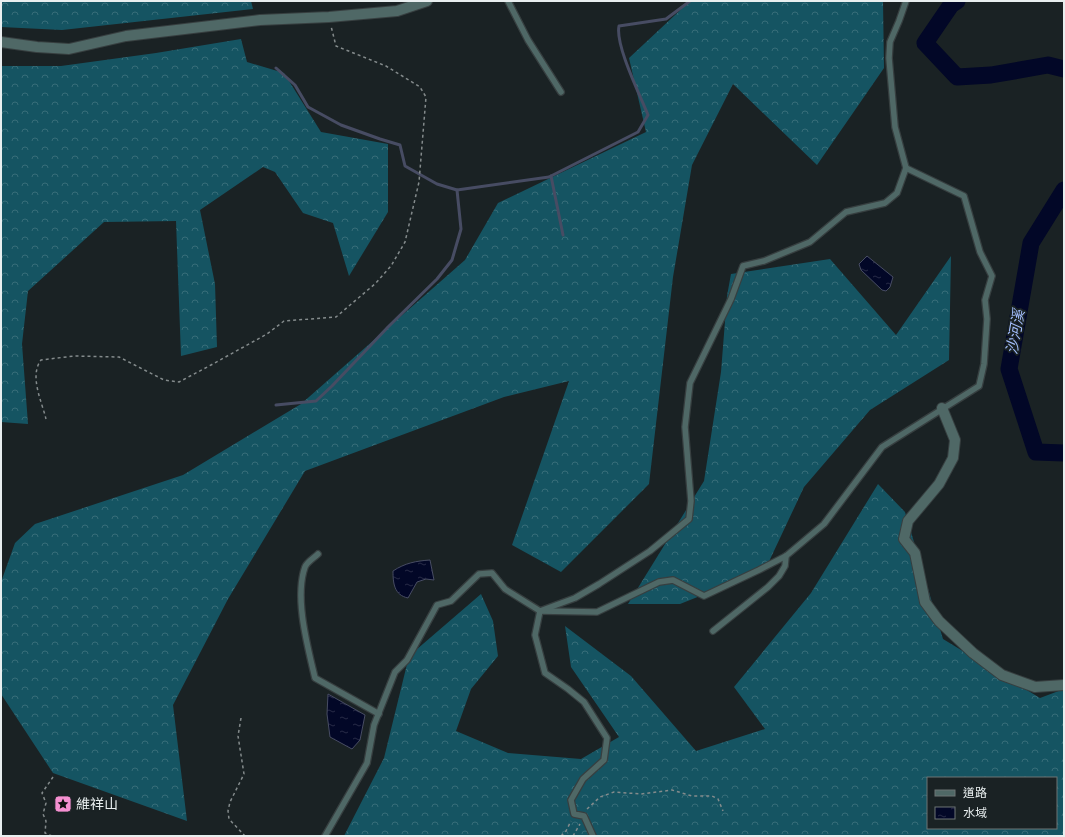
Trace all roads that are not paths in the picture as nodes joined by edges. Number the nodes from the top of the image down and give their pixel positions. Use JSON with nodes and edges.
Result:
{"nodes":[{"id":1,"x":427,"y":1,"type":"edge"},
{"id":2,"x":508,"y":1,"type":"edge"},
{"id":3,"x":906,"y":1,"type":"edge"},
{"id":4,"x":1,"y":42,"type":"edge"},
{"id":5,"x":561,"y":92,"type":"dead end"},
{"id":6,"x":906,"y":168,"type":"junction"},
{"id":7,"x":942,"y":408,"type":"junction"},
{"id":8,"x":318,"y":554,"type":"dead end"},
{"id":9,"x":786,"y":556,"type":"junction"},
{"id":10,"x":540,"y":611,"type":"junction"},
{"id":11,"x":713,"y":631,"type":"dead end"},
{"id":12,"x":1064,"y":684,"type":"edge"},
{"id":13,"x":379,"y":714,"type":"junction"},
{"id":14,"x":325,"y":836,"type":"edge"},
{"id":15,"x":593,"y":836,"type":"edge"}],
"edges":[{"from":1,"to":4,"type":"street"},
{"from":2,"to":5,"type":"lane"},
{"from":3,"to":6,"type":"lane"},
{"from":6,"to":7,"type":"lane"},
{"from":6,"to":10,"type":"lane"},
{"from":7,"to":9,"type":"lane"},
{"from":7,"to":12,"type":"street"},
{"from":8,"to":13,"type":"lane"},
{"from":9,"to":10,"type":"lane"},
{"from":9,"to":11,"type":"lane"},
{"from":10,"to":13,"type":"lane"},
{"from":10,"to":15,"type":"lane"},
{"from":13,"to":14,"type":"lane"}]}
